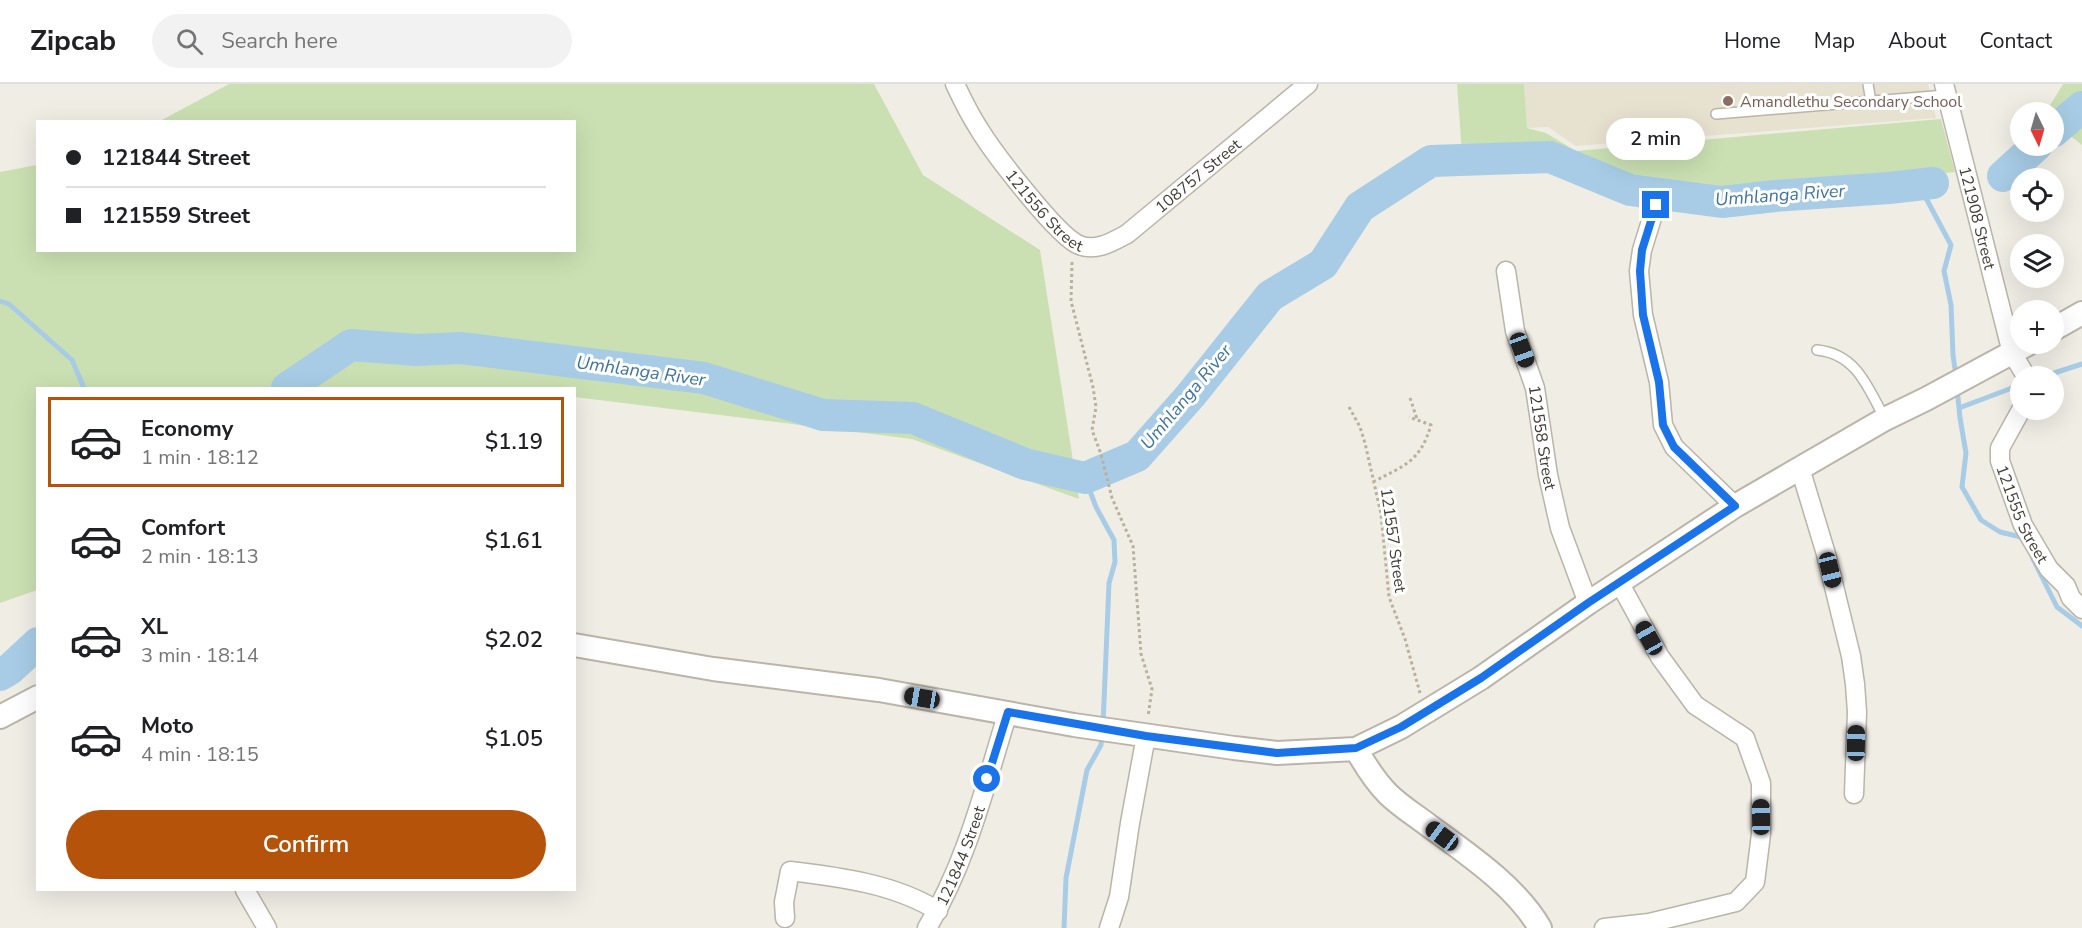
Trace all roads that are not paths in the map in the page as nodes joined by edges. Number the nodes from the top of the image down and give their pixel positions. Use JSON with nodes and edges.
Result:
{"nodes":[{"id":1,"x":1308,"y":84,"type":"edge"},
{"id":2,"x":1868,"y":84,"type":"edge"},
{"id":3,"x":960,"y":85,"type":"edge"},
{"id":4,"x":1945,"y":90,"type":"edge"},
{"id":5,"x":1871,"y":102,"type":"junction"},
{"id":6,"x":1716,"y":114,"type":"dead end"},
{"id":7,"x":1656,"y":205,"type":"dead end"},
{"id":8,"x":1078,"y":245,"type":"joint"},
{"id":9,"x":1506,"y":271,"type":"dead end"},
{"id":10,"x":2082,"y":313,"type":"edge"},
{"id":11,"x":2064,"y":323,"type":"edge"},
{"id":12,"x":2010,"y":344,"type":"edge"},
{"id":13,"x":1817,"y":350,"type":"dead end"},
{"id":14,"x":2010,"y":353,"type":"edge"},
{"id":15,"x":1885,"y":419,"type":"junction"},
{"id":16,"x":2015,"y":420,"type":"edge"},
{"id":17,"x":1800,"y":468,"type":"junction"},
{"id":18,"x":1735,"y":506,"type":"junction"},
{"id":19,"x":1619,"y":582,"type":"junction"},
{"id":20,"x":1588,"y":603,"type":"junction"},
{"id":21,"x":2082,"y":609,"type":"edge"},
{"id":22,"x":576,"y":645,"type":"edge"},
{"id":23,"x":36,"y":697,"type":"edge"},
{"id":24,"x":1008,"y":712,"type":"junction"},
{"id":25,"x":0,"y":717,"type":"edge"},
{"id":26,"x":1137,"y":735,"type":"junction"},
{"id":27,"x":1356,"y":748,"type":"junction"},
{"id":28,"x":1854,"y":794,"type":"dead end"},
{"id":29,"x":246,"y":891,"type":"edge"},
{"id":30,"x":938,"y":911,"type":"junction"},
{"id":31,"x":785,"y":918,"type":"dead end"},
{"id":32,"x":267,"y":928,"type":"edge"},
{"id":33,"x":927,"y":928,"type":"edge"},
{"id":34,"x":1109,"y":928,"type":"edge"},
{"id":35,"x":1540,"y":928,"type":"edge"},
{"id":36,"x":1604,"y":928,"type":"edge"}],
"edges":[{"from":1,"to":8,"type":"street","name":"108757 Street"},
{"from":2,"to":5,"type":"lane"},
{"from":3,"to":8,"type":"street","name":"121556 Street"},
{"from":4,"to":5,"type":"lane"},
{"from":4,"to":12,"type":"street","name":"121908 Street"},
{"from":5,"to":6,"type":"lane"},
{"from":7,"to":18,"type":"street"},
{"from":9,"to":20,"type":"street","name":"121558 Street"},
{"from":10,"to":11,"type":"street"},
{"from":13,"to":15,"type":"lane"},
{"from":14,"to":15,"type":"street"},
{"from":15,"to":17,"type":"street"},
{"from":16,"to":21,"type":"street","name":"121555 Street"},
{"from":17,"to":18,"type":"street"},
{"from":17,"to":28,"type":"street"},
{"from":18,"to":19,"type":"street"},
{"from":19,"to":20,"type":"street"},
{"from":19,"to":36,"type":"street"},
{"from":20,"to":27,"type":"street"},
{"from":22,"to":24,"type":"street"},
{"from":23,"to":25,"type":"street"},
{"from":24,"to":26,"type":"street"},
{"from":24,"to":30,"type":"street","name":"121844 Street"},
{"from":26,"to":27,"type":"street"},
{"from":26,"to":34,"type":"street"},
{"from":27,"to":35,"type":"street"},
{"from":29,"to":32,"type":"street"},
{"from":30,"to":31,"type":"street"},
{"from":30,"to":33,"type":"street","name":"121844 Street"}]}
